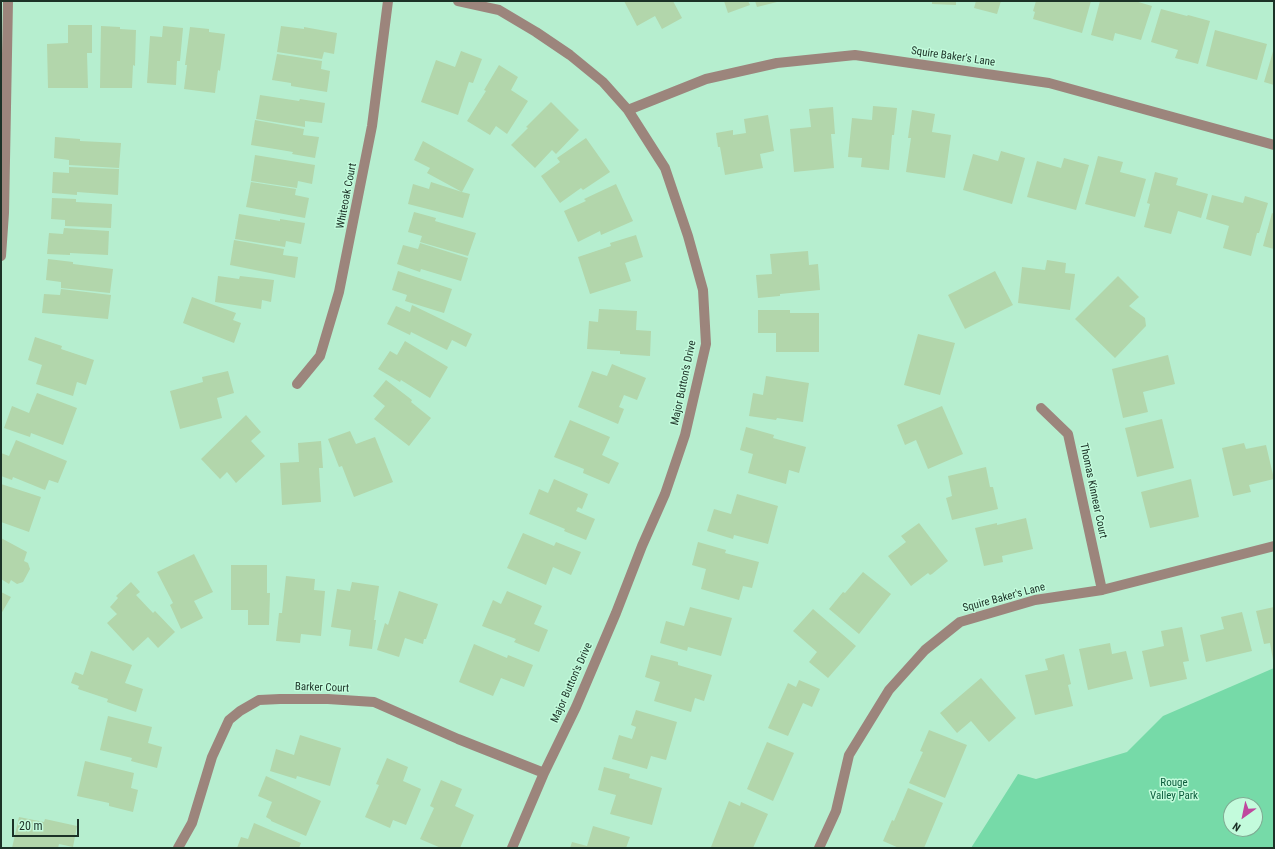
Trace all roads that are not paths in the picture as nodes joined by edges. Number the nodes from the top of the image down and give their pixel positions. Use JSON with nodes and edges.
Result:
{"nodes":[{"id":1,"x":8,"y":1,"type":"edge"},
{"id":2,"x":388,"y":1,"type":"edge"},
{"id":3,"x":458,"y":1,"type":"edge"},
{"id":4,"x":628,"y":110,"type":"junction"},
{"id":5,"x":1274,"y":145,"type":"edge"},
{"id":6,"x":1,"y":256,"type":"edge"},
{"id":7,"x":297,"y":384,"type":"dead end"},
{"id":8,"x":1041,"y":408,"type":"dead end"},
{"id":9,"x":1274,"y":546,"type":"edge"},
{"id":10,"x":1102,"y":590,"type":"junction"},
{"id":11,"x":544,"y":773,"type":"junction"},
{"id":12,"x":178,"y":848,"type":"edge"},
{"id":13,"x":512,"y":848,"type":"edge"},
{"id":14,"x":819,"y":848,"type":"edge"}],
"edges":[{"from":1,"to":6,"type":"street"},
{"from":2,"to":7,"type":"street","name":"Whiteoak Court"},
{"from":3,"to":4,"type":"street","name":"Major Button's Drive"},
{"from":4,"to":5,"type":"street","name":"Squire Baker's Lane"},
{"from":4,"to":11,"type":"street","name":"Major Button's Drive"},
{"from":8,"to":10,"type":"street","name":"Thomas Kinnear Court"},
{"from":9,"to":10,"type":"street","name":"Squire Baker's Lane"},
{"from":10,"to":14,"type":"street","name":"Squire Baker's Lane"},
{"from":11,"to":12,"type":"street","name":"Barker Court"},
{"from":11,"to":13,"type":"street","name":"Major Button's Drive"}]}
